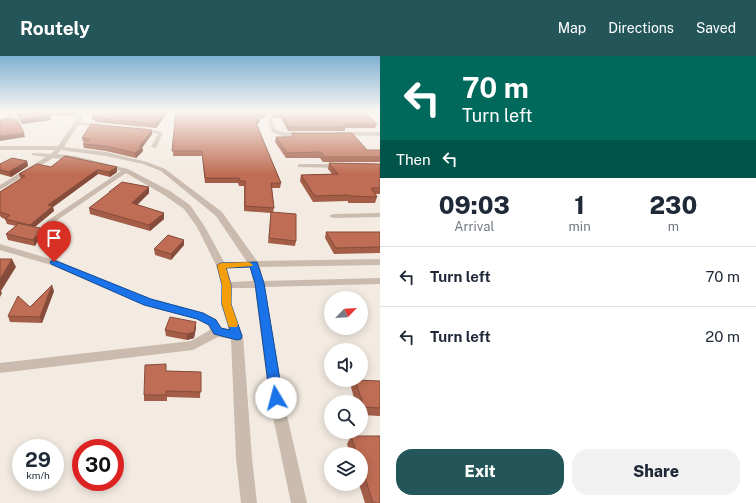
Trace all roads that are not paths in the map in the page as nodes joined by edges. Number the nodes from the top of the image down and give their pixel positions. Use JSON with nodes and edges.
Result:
{"nodes":[{"id":1,"x":72,"y":132,"type":"edge"},
{"id":2,"x":158,"y":132,"type":"edge"},
{"id":3,"x":274,"y":132,"type":"edge"},
{"id":4,"x":337,"y":134,"type":"edge"},
{"id":5,"x":380,"y":134,"type":"edge"},
{"id":6,"x":314,"y":135,"type":"edge"},
{"id":7,"x":154,"y":147,"type":"dead end"},
{"id":8,"x":0,"y":148,"type":"edge"},
{"id":9,"x":60,"y":148,"type":"junction"},
{"id":10,"x":0,"y":154,"type":"edge"},
{"id":11,"x":52,"y":156,"type":"junction"},
{"id":12,"x":300,"y":166,"type":"dead end"},
{"id":13,"x":348,"y":166,"type":"edge"},
{"id":14,"x":126,"y":170,"type":"junction"},
{"id":15,"x":0,"y":188,"type":"edge"},
{"id":16,"x":380,"y":215,"type":"edge"},
{"id":17,"x":333,"y":216,"type":"dead end"},
{"id":18,"x":50,"y":223,"type":"dead end"},
{"id":19,"x":0,"y":247,"type":"edge"},
{"id":20,"x":380,"y":262,"type":"edge"},
{"id":21,"x":254,"y":264,"type":"junction"},
{"id":22,"x":221,"y":265,"type":"junction"},
{"id":23,"x":380,"y":281,"type":"edge"},
{"id":24,"x":259,"y":283,"type":"junction"},
{"id":25,"x":227,"y":285,"type":"junction"},
{"id":26,"x":217,"y":332,"type":"junction"},
{"id":27,"x":237,"y":336,"type":"junction"},
{"id":28,"x":0,"y":368,"type":"edge"},
{"id":29,"x":249,"y":503,"type":"edge"},
{"id":30,"x":299,"y":503,"type":"edge"}],
"edges":[{"from":1,"to":9,"type":"street"},
{"from":2,"to":7,"type":"street"},
{"from":3,"to":6,"type":"street"},
{"from":4,"to":5,"type":"street"},
{"from":8,"to":9,"type":"street"},
{"from":9,"to":11,"type":"street"},
{"from":9,"to":21,"type":"street"},
{"from":10,"to":11,"type":"street"},
{"from":11,"to":14,"type":"street"},
{"from":11,"to":15,"type":"street"},
{"from":12,"to":13,"type":"street"},
{"from":14,"to":18,"type":"street"},
{"from":14,"to":22,"type":"street"},
{"from":16,"to":17,"type":"street"},
{"from":19,"to":26,"type":"street"},
{"from":20,"to":21,"type":"street"},
{"from":21,"to":22,"type":"street"},
{"from":21,"to":24,"type":"street"},
{"from":22,"to":25,"type":"street"},
{"from":23,"to":24,"type":"street"},
{"from":24,"to":25,"type":"street"},
{"from":24,"to":30,"type":"street"},
{"from":25,"to":27,"type":"street"},
{"from":26,"to":27,"type":"street"},
{"from":26,"to":28,"type":"street"},
{"from":27,"to":29,"type":"street"}]}
